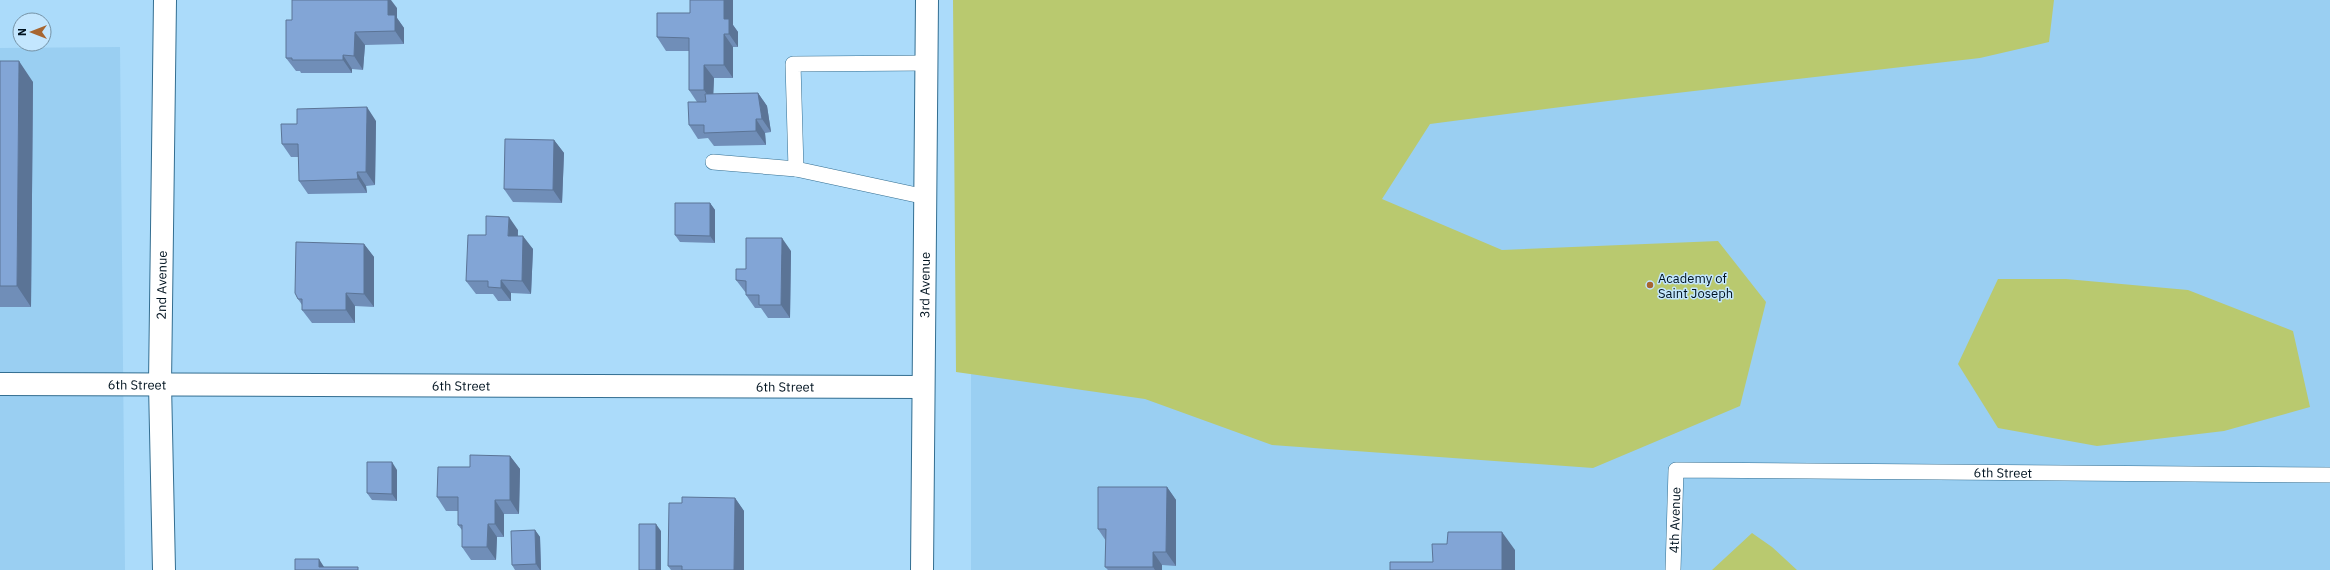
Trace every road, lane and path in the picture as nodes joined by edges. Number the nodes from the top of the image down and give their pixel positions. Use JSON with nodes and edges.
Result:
{"nodes":[{"id":1,"x":165,"y":0,"type":"edge"},
{"id":2,"x":927,"y":0,"type":"edge"},
{"id":3,"x":927,"y":64,"type":"junction"},
{"id":4,"x":713,"y":162,"type":"dead end"},
{"id":5,"x":796,"y":169,"type":"junction"},
{"id":6,"x":926,"y":197,"type":"junction"},
{"id":7,"x":0,"y":384,"type":"edge"},
{"id":8,"x":160,"y":384,"type":"junction"},
{"id":9,"x":923,"y":387,"type":"junction"},
{"id":10,"x":1676,"y":470,"type":"joint"},
{"id":11,"x":2330,"y":475,"type":"edge"},
{"id":12,"x":164,"y":570,"type":"edge"},
{"id":13,"x":922,"y":570,"type":"edge"},
{"id":14,"x":1673,"y":570,"type":"edge"}],
"edges":[{"from":1,"to":8,"type":"street","name":"2nd Avenue"},
{"from":2,"to":3,"type":"street","name":"3rd Avenue"},
{"from":3,"to":5,"type":"lane"},
{"from":3,"to":6,"type":"street","name":"3rd Avenue"},
{"from":4,"to":5,"type":"lane"},
{"from":5,"to":6,"type":"lane"},
{"from":6,"to":9,"type":"street","name":"3rd Avenue"},
{"from":7,"to":8,"type":"street","name":"6th Street"},
{"from":8,"to":9,"type":"street","name":"6th Street"},
{"from":8,"to":12,"type":"street","name":"2nd Avenue"},
{"from":9,"to":13,"type":"street","name":"3rd Avenue"},
{"from":10,"to":11,"type":"lane","name":"6th Street"},
{"from":10,"to":14,"type":"lane","name":"4th Avenue"}]}
